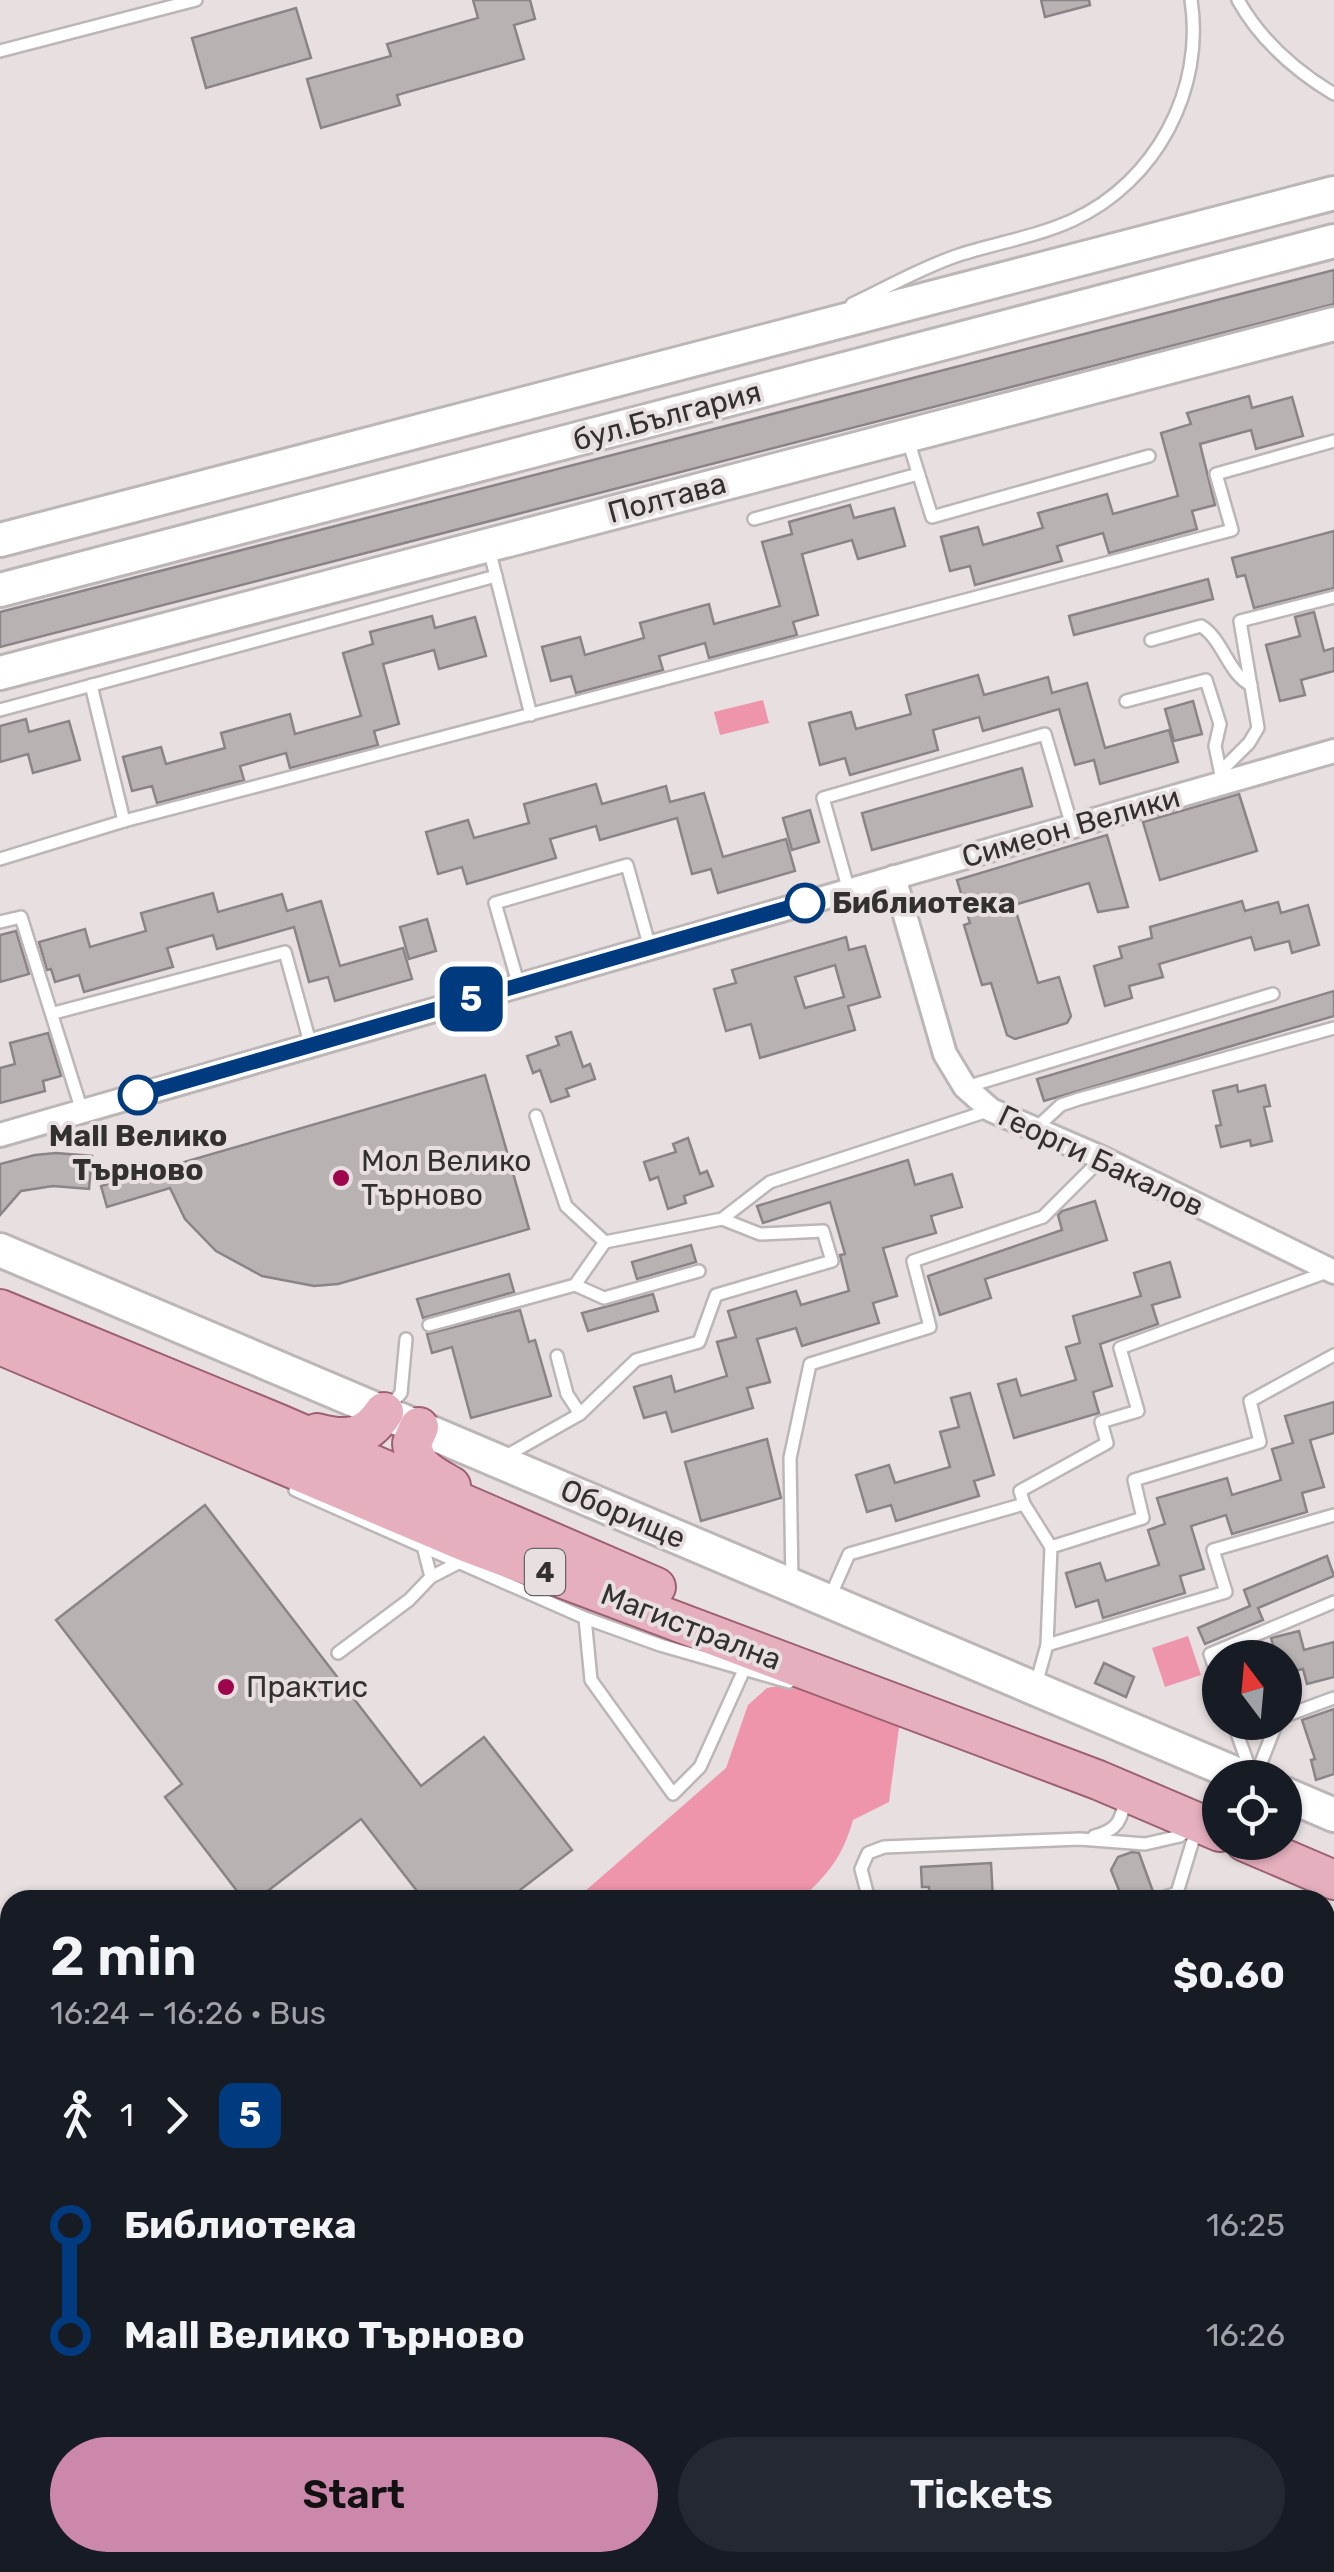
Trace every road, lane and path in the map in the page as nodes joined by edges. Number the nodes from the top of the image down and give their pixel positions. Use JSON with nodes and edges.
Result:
{"nodes":[{"id":1,"x":196,"y":0,"type":"edge"},
{"id":2,"x":1192,"y":0,"type":"edge"},
{"id":3,"x":1238,"y":0,"type":"edge"},
{"id":4,"x":0,"y":51,"type":"edge"},
{"id":5,"x":1334,"y":94,"type":"edge"},
{"id":6,"x":1334,"y":193,"type":"edge"},
{"id":7,"x":1334,"y":241,"type":"edge"},
{"id":8,"x":1334,"y":324,"type":"edge"},
{"id":9,"x":795,"y":332,"type":"junction"},
{"id":10,"x":907,"y":436,"type":"junction"},
{"id":11,"x":1334,"y":441,"type":"edge"},
{"id":12,"x":1150,"y":456,"type":"dead end"},
{"id":13,"x":918,"y":474,"type":"junction"},
{"id":14,"x":754,"y":518,"type":"dead end"},
{"id":15,"x":5,"y":537,"type":"edge"},
{"id":16,"x":492,"y":561,"type":"junction"},
{"id":17,"x":0,"y":590,"type":"edge"},
{"id":18,"x":1334,"y":597,"type":"edge"},
{"id":19,"x":1151,"y":640,"type":"dead end"},
{"id":20,"x":0,"y":673,"type":"edge"},
{"id":21,"x":91,"y":685,"type":"junction"},
{"id":22,"x":1252,"y":685,"type":"junction"},
{"id":23,"x":1126,"y":701,"type":"dead end"},
{"id":24,"x":0,"y":710,"type":"edge"},
{"id":25,"x":531,"y":714,"type":"junction"},
{"id":26,"x":1334,"y":751,"type":"edge"},
{"id":27,"x":1222,"y":777,"type":"junction"},
{"id":28,"x":124,"y":821,"type":"junction"},
{"id":29,"x":1072,"y":826,"type":"junction"},
{"id":30,"x":0,"y":859,"type":"edge"},
{"id":31,"x":894,"y":877,"type":"junction"},
{"id":32,"x":848,"y":891,"type":"junction"},
{"id":33,"x":0,"y":922,"type":"edge"},
{"id":34,"x":650,"y":948,"type":"junction"},
{"id":35,"x":519,"y":986,"type":"junction"},
{"id":36,"x":1273,"y":994,"type":"dead end"},
{"id":37,"x":54,"y":1013,"type":"junction"},
{"id":38,"x":1334,"y":1028,"type":"edge"},
{"id":39,"x":311,"y":1046,"type":"junction"},
{"id":40,"x":965,"y":1087,"type":"junction"},
{"id":41,"x":990,"y":1110,"type":"junction"},
{"id":42,"x":82,"y":1112,"type":"junction"},
{"id":43,"x":536,"y":1116,"type":"dead end"},
{"id":44,"x":1035,"y":1130,"type":"junction"},
{"id":45,"x":0,"y":1135,"type":"edge"},
{"id":46,"x":1102,"y":1158,"type":"junction"},
{"id":47,"x":722,"y":1219,"type":"junction"},
{"id":48,"x":605,"y":1242,"type":"junction"},
{"id":49,"x":3,"y":1250,"type":"edge"},
{"id":50,"x":699,"y":1271,"type":"dead end"},
{"id":51,"x":1332,"y":1272,"type":"edge"},
{"id":52,"x":576,"y":1286,"type":"junction"},
{"id":53,"x":0,"y":1310,"type":"edge"},
{"id":54,"x":429,"y":1325,"type":"dead end"},
{"id":55,"x":406,"y":1338,"type":"dead end"},
{"id":56,"x":0,"y":1346,"type":"edge"},
{"id":57,"x":1334,"y":1355,"type":"edge"},
{"id":58,"x":557,"y":1356,"type":"dead end"},
{"id":59,"x":384,"y":1412,"type":"junction"},
{"id":60,"x":580,"y":1414,"type":"junction"},
{"id":61,"x":278,"y":1423,"type":"junction"},
{"id":62,"x":190,"y":1426,"type":"junction"},
{"id":63,"x":419,"y":1428,"type":"junction"},
{"id":64,"x":498,"y":1461,"type":"junction"},
{"id":65,"x":243,"y":1464,"type":"dead end"},
{"id":66,"x":290,"y":1488,"type":"dead end"},
{"id":67,"x":1024,"y":1504,"type":"junction"},
{"id":68,"x":1334,"y":1515,"type":"edge"},
{"id":69,"x":548,"y":1543,"type":"junction"},
{"id":70,"x":423,"y":1546,"type":"junction"},
{"id":71,"x":1051,"y":1547,"type":"junction"},
{"id":72,"x":460,"y":1562,"type":"junction"},
{"id":73,"x":431,"y":1578,"type":"junction"},
{"id":74,"x":792,"y":1585,"type":"junction"},
{"id":75,"x":828,"y":1600,"type":"junction"},
{"id":76,"x":1334,"y":1602,"type":"edge"},
{"id":77,"x":584,"y":1618,"type":"junction"},
{"id":78,"x":1243,"y":1640,"type":"edge"},
{"id":79,"x":1047,"y":1645,"type":"junction"},
{"id":80,"x":338,"y":1653,"type":"dead end"},
{"id":81,"x":744,"y":1670,"type":"junction"},
{"id":82,"x":797,"y":1684,"type":"dead end"},
{"id":83,"x":1035,"y":1688,"type":"junction"},
{"id":84,"x":815,"y":1689,"type":"dead end"},
{"id":85,"x":1334,"y":1698,"type":"edge"},
{"id":86,"x":1302,"y":1710,"type":"edge"},
{"id":87,"x":957,"y":1727,"type":"junction"},
{"id":88,"x":1208,"y":1760,"type":"edge"},
{"id":89,"x":1112,"y":1786,"type":"junction"},
{"id":90,"x":1302,"y":1801,"type":"edge"},
{"id":91,"x":1334,"y":1814,"type":"edge"},
{"id":92,"x":1202,"y":1824,"type":"edge"},
{"id":93,"x":1202,"y":1829,"type":"edge"},
{"id":94,"x":1080,"y":1839,"type":"junction"},
{"id":95,"x":1202,"y":1842,"type":"edge"},
{"id":96,"x":1283,"y":1860,"type":"edge"},
{"id":97,"x":1332,"y":1883,"type":"edge"},
{"id":98,"x":866,"y":1890,"type":"edge"},
{"id":99,"x":1179,"y":1890,"type":"edge"}],
"edges":[{"from":1,"to":4,"type":"lane"},
{"from":2,"to":9,"type":"lane"},
{"from":3,"to":5,"type":"lane"},
{"from":6,"to":9,"type":"street","name":"бул.България"},
{"from":7,"to":17,"type":"street","name":"бул.България"},
{"from":8,"to":10,"type":"street","name":"Полтава"},
{"from":9,"to":15,"type":"street","name":"бул.България"},
{"from":10,"to":13,"type":"lane"},
{"from":10,"to":16,"type":"street","name":"Полтава"},
{"from":11,"to":25,"type":"lane"},
{"from":12,"to":13,"type":"lane"},
{"from":13,"to":14,"type":"lane"},
{"from":16,"to":20,"type":"street","name":"Полтава"},
{"from":16,"to":21,"type":"lane"},
{"from":16,"to":25,"type":"lane"},
{"from":18,"to":22,"type":"lane"},
{"from":19,"to":22,"type":"lane"},
{"from":21,"to":24,"type":"lane"},
{"from":21,"to":28,"type":"lane"},
{"from":22,"to":27,"type":"lane"},
{"from":23,"to":27,"type":"lane"},
{"from":25,"to":28,"type":"lane"},
{"from":26,"to":27,"type":"street","name":"Симеон Велики"},
{"from":27,"to":29,"type":"street","name":"Симеон Велики"},
{"from":28,"to":30,"type":"lane"},
{"from":29,"to":31,"type":"street","name":"Симеон Велики"},
{"from":29,"to":32,"type":"lane"},
{"from":31,"to":32,"type":"street","name":"Симеон Велики"},
{"from":31,"to":40,"type":"street","name":"Георги Бакалов"},
{"from":32,"to":34,"type":"street","name":"Симеон Велики"},
{"from":33,"to":37,"type":"lane"},
{"from":34,"to":35,"type":"street","name":"Симеон Велики"},
{"from":34,"to":35,"type":"lane"},
{"from":35,"to":39,"type":"street","name":"Симеон Велики"},
{"from":36,"to":40,"type":"lane"},
{"from":37,"to":39,"type":"lane"},
{"from":37,"to":42,"type":"lane"},
{"from":38,"to":44,"type":"lane"},
{"from":39,"to":42,"type":"street","name":"Симеон Велики"},
{"from":40,"to":41,"type":"street","name":"Георги Бакалов"},
{"from":41,"to":44,"type":"street","name":"Георги Бакалов"},
{"from":41,"to":47,"type":"lane"},
{"from":42,"to":45,"type":"street","name":"Симеон Велики"},
{"from":43,"to":48,"type":"lane"},
{"from":44,"to":46,"type":"street","name":"Георги Бакалов"},
{"from":46,"to":51,"type":"street","name":"Георги Бакалов"},
{"from":46,"to":74,"type":"lane"},
{"from":47,"to":48,"type":"lane"},
{"from":47,"to":60,"type":"lane"},
{"from":48,"to":52,"type":"lane"},
{"from":49,"to":59,"type":"street","name":"Оборище"},
{"from":50,"to":52,"type":"lane"},
{"from":51,"to":67,"type":"lane"},
{"from":52,"to":54,"type":"lane"},
{"from":53,"to":61,"type":"main road","number":"4"},
{"from":55,"to":59,"type":"lane"},
{"from":56,"to":62,"type":"main road","name":"Магистрална","number":"4"},
{"from":57,"to":71,"type":"lane"},
{"from":58,"to":60,"type":"lane"},
{"from":59,"to":61,"type":"main road"},
{"from":59,"to":63,"type":"street","name":"Оборище"},
{"from":60,"to":64,"type":"lane"},
{"from":61,"to":69,"type":"main road","number":"4"},
{"from":62,"to":65,"type":"lane"},
{"from":62,"to":87,"type":"main road","name":"Магистрална","number":"4"},
{"from":63,"to":64,"type":"street","name":"Оборище"},
{"from":63,"to":69,"type":"main road"},
{"from":64,"to":74,"type":"street","name":"Оборище"},
{"from":66,"to":70,"type":"lane"},
{"from":67,"to":71,"type":"lane"},
{"from":67,"to":75,"type":"lane"},
{"from":68,"to":79,"type":"lane"},
{"from":69,"to":89,"type":"main road","number":"4"},
{"from":70,"to":72,"type":"lane"},
{"from":70,"to":73,"type":"lane"},
{"from":71,"to":79,"type":"lane"},
{"from":72,"to":73,"type":"lane"},
{"from":72,"to":77,"type":"lane"},
{"from":73,"to":80,"type":"lane"},
{"from":74,"to":75,"type":"street","name":"Оборище"},
{"from":75,"to":83,"type":"street","name":"Оборище"},
{"from":76,"to":78,"type":"lane"},
{"from":77,"to":81,"type":"lane"},
{"from":77,"to":81,"type":"lane"},
{"from":79,"to":83,"type":"lane"},
{"from":81,"to":82,"type":"lane"},
{"from":83,"to":88,"type":"street","name":"Оборище"},
{"from":84,"to":87,"type":"lane"},
{"from":85,"to":86,"type":"lane"},
{"from":87,"to":89,"type":"main road","name":"Магистрална","number":"4"},
{"from":89,"to":92,"type":"main road","name":"Магистрална","number":"4"},
{"from":89,"to":94,"type":"lane"},
{"from":90,"to":91,"type":"street"},
{"from":93,"to":94,"type":"lane"},
{"from":94,"to":98,"type":"lane"},
{"from":95,"to":99,"type":"lane"},
{"from":96,"to":97,"type":"main road"}]}
